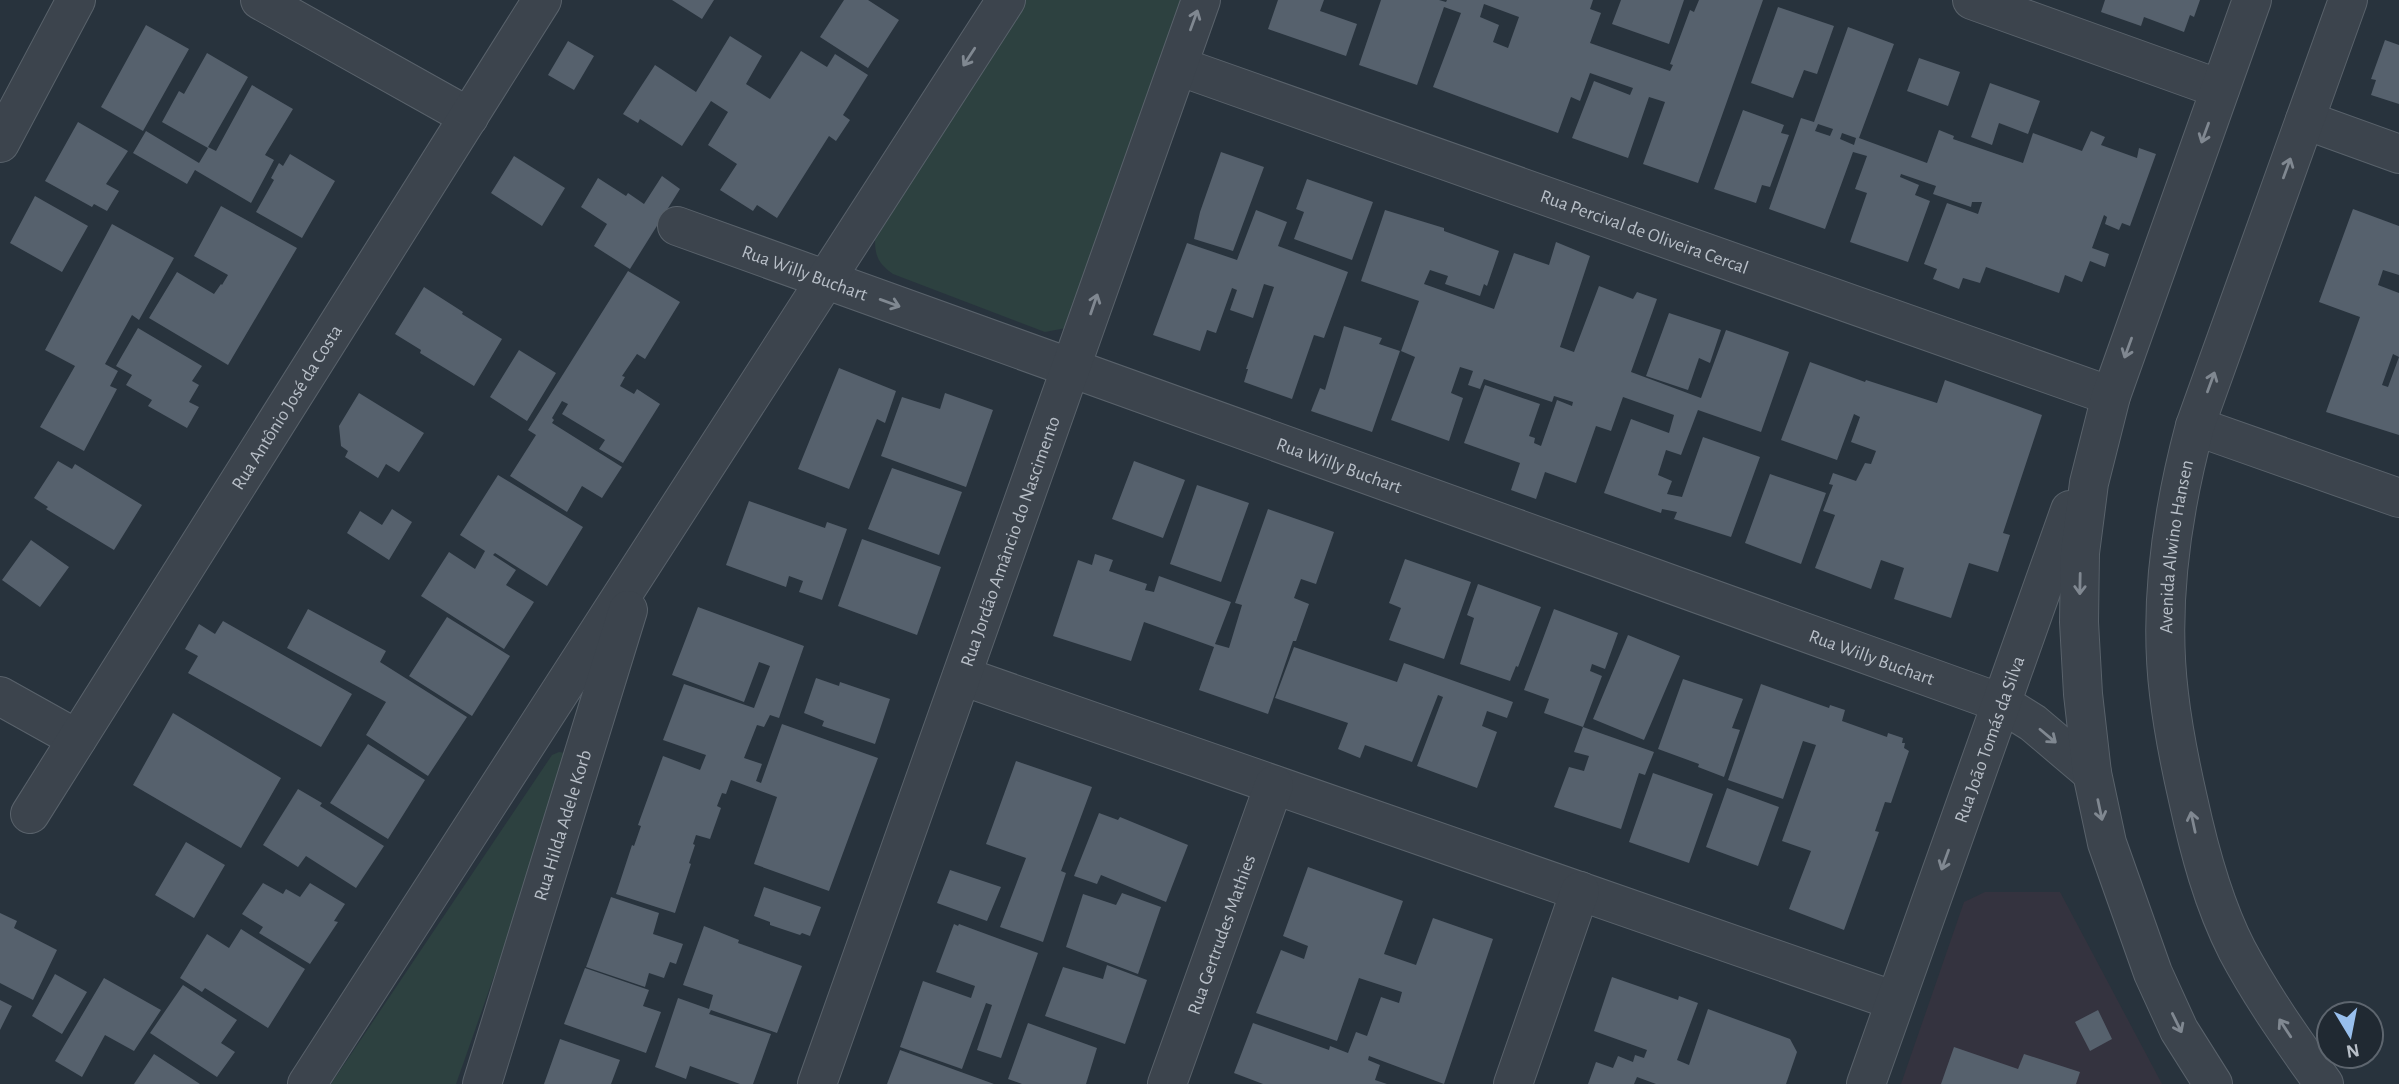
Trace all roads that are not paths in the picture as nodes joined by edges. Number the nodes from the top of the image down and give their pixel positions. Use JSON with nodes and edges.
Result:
{"nodes":[{"id":1,"x":76,"y":0,"type":"edge"},
{"id":2,"x":260,"y":0,"type":"edge"},
{"id":3,"x":542,"y":0,"type":"edge"},
{"id":4,"x":1006,"y":0,"type":"edge"},
{"id":5,"x":1201,"y":0,"type":"edge"},
{"id":6,"x":1972,"y":0,"type":"edge"},
{"id":7,"x":2252,"y":0,"type":"edge"},
{"id":8,"x":2348,"y":0,"type":"edge"},
{"id":9,"x":1178,"y":66,"type":"junction"},
{"id":10,"x":2220,"y":89,"type":"junction"},
{"id":11,"x":469,"y":117,"type":"junction"},
{"id":12,"x":2305,"y":120,"type":"junction"},
{"id":13,"x":0,"y":143,"type":"edge"},
{"id":14,"x":2399,"y":154,"type":"edge"},
{"id":15,"x":677,"y":226,"type":"dead end"},
{"id":16,"x":826,"y":280,"type":"junction"},
{"id":17,"x":1071,"y":368,"type":"junction"},
{"id":18,"x":2111,"y":396,"type":"junction"},
{"id":19,"x":2194,"y":426,"type":"junction"},
{"id":20,"x":2399,"y":498,"type":"edge"},
{"id":21,"x":642,"y":565,"type":"junction"},
{"id":22,"x":962,"y":676,"type":"junction"},
{"id":23,"x":0,"y":696,"type":"edge"},
{"id":24,"x":2001,"y":703,"type":"junction"},
{"id":25,"x":78,"y":739,"type":"junction"},
{"id":26,"x":2092,"y":773,"type":"junction"},
{"id":27,"x":1274,"y":785,"type":"junction"},
{"id":28,"x":30,"y":814,"type":"dead end"},
{"id":29,"x":1580,"y":891,"type":"junction"},
{"id":30,"x":1895,"y":1001,"type":"junction"},
{"id":31,"x":307,"y":1084,"type":"edge"},
{"id":32,"x":482,"y":1084,"type":"edge"},
{"id":33,"x":817,"y":1084,"type":"edge"},
{"id":34,"x":1167,"y":1084,"type":"edge"},
{"id":35,"x":1513,"y":1084,"type":"edge"},
{"id":36,"x":1866,"y":1084,"type":"edge"},
{"id":37,"x":2213,"y":1084,"type":"edge"},
{"id":38,"x":2324,"y":1084,"type":"edge"}],
"edges":[{"from":1,"to":13,"type":"street"},
{"from":2,"to":11,"type":"street"},
{"from":3,"to":11,"type":"street","name":"Rua Antônio José da Costa"},
{"from":4,"to":16,"type":"street","one_way":true},
{"from":9,"to":5,"type":"street","name":"Rua Jordão Amâncio do Nascimento","one_way":true},
{"from":6,"to":10,"type":"street"},
{"from":7,"to":10,"type":"street"},
{"from":8,"to":12,"type":"street","name":"Avenida Alwino Hansen"},
{"from":17,"to":9,"type":"street","name":"Rua Jordão Amâncio do Nascimento","one_way":true},
{"from":9,"to":18,"type":"street","name":"Rua Percival de Oliveira Cercal"},
{"from":10,"to":18,"type":"street","one_way":true},
{"from":11,"to":25,"type":"street","name":"Rua Antônio José da Costa"},
{"from":12,"to":14,"type":"street"},
{"from":19,"to":12,"type":"street","name":"Avenida Alwino Hansen","one_way":true},
{"from":15,"to":16,"type":"street","name":"Rua Willy Buchart"},
{"from":16,"to":17,"type":"street","name":"Rua Willy Buchart","one_way":true},
{"from":16,"to":21,"type":"street"},
{"from":17,"to":22,"type":"street","name":"Rua Jordão Amâncio do Nascimento"},
{"from":17,"to":24,"type":"street","name":"Rua Willy Buchart"},
{"from":18,"to":24,"type":"street","name":"Rua João Tomás da Silva"},
{"from":18,"to":26,"type":"street","one_way":true},
{"from":19,"to":20,"type":"street"},
{"from":38,"to":19,"type":"street","name":"Avenida Alwino Hansen","one_way":true},
{"from":21,"to":31,"type":"street"},
{"from":21,"to":32,"type":"street","name":"Rua Hilda Adele Korb"},
{"from":22,"to":27,"type":"street"},
{"from":22,"to":33,"type":"street","name":"Rua Jordão Amâncio do Nascimento"},
{"from":23,"to":25,"type":"street"},
{"from":24,"to":26,"type":"street","name":"Rua Willy Buchart","one_way":true},
{"from":24,"to":30,"type":"street","name":"Rua João Tomás da Silva","one_way":true},
{"from":25,"to":28,"type":"street","name":"Rua Antônio José da Costa"},
{"from":26,"to":37,"type":"street","one_way":true},
{"from":27,"to":29,"type":"street"},
{"from":27,"to":34,"type":"street","name":"Rua Gertrudes Mathies"},
{"from":29,"to":30,"type":"street"},
{"from":29,"to":35,"type":"street"},
{"from":30,"to":36,"type":"street","name":"Rua João Tomás da Silva"}]}
